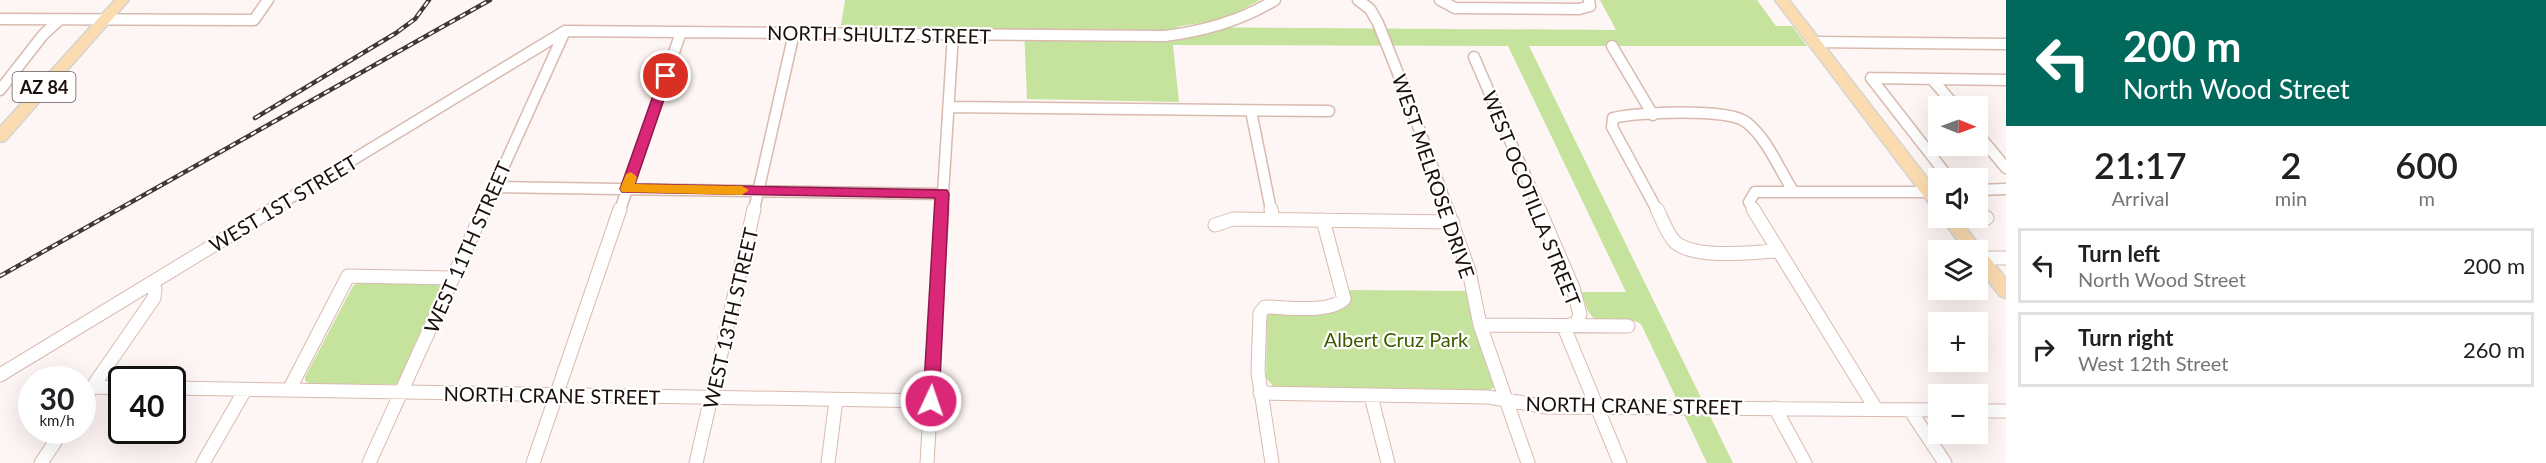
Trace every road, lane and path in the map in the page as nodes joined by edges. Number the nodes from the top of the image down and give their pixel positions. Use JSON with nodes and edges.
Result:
{"nodes":[{"id":1,"x":122,"y":0,"type":"edge"},
{"id":2,"x":268,"y":0,"type":"edge"},
{"id":3,"x":1275,"y":0,"type":"edge"},
{"id":4,"x":1358,"y":0,"type":"edge"},
{"id":5,"x":1782,"y":0,"type":"edge"},
{"id":6,"x":1442,"y":2,"type":"edge"},
{"id":7,"x":1515,"y":4,"type":"edge"},
{"id":8,"x":1588,"y":4,"type":"edge"},
{"id":9,"x":0,"y":19,"type":"edge"},
{"id":10,"x":104,"y":20,"type":"junction"},
{"id":11,"x":58,"y":21,"type":"junction"},
{"id":12,"x":565,"y":31,"type":"junction"},
{"id":13,"x":681,"y":32,"type":"junction"},
{"id":14,"x":794,"y":33,"type":"junction"},
{"id":15,"x":953,"y":34,"type":"junction"},
{"id":16,"x":1814,"y":42,"type":"junction"},
{"id":17,"x":2006,"y":44,"type":"edge"},
{"id":18,"x":1612,"y":46,"type":"dead end"},
{"id":19,"x":1474,"y":57,"type":"dead end"},
{"id":20,"x":1932,"y":79,"type":"junction"},
{"id":21,"x":2000,"y":80,"type":"edge"},
{"id":22,"x":0,"y":90,"type":"edge"},
{"id":23,"x":2006,"y":92,"type":"edge"},
{"id":24,"x":1946,"y":96,"type":"edge"},
{"id":25,"x":949,"y":107,"type":"junction"},
{"id":26,"x":1251,"y":111,"type":"junction"},
{"id":27,"x":1329,"y":111,"type":"dead end"},
{"id":28,"x":1653,"y":115,"type":"junction"},
{"id":29,"x":0,"y":137,"type":"edge"},
{"id":30,"x":1988,"y":146,"type":"edge"},
{"id":31,"x":1941,"y":168,"type":"edge"},
{"id":32,"x":2006,"y":168,"type":"edge"},
{"id":33,"x":495,"y":187,"type":"junction"},
{"id":34,"x":627,"y":189,"type":"junction"},
{"id":35,"x":2006,"y":189,"type":"edge"},
{"id":36,"x":1928,"y":190,"type":"edge"},
{"id":37,"x":1988,"y":190,"type":"edge"},
{"id":38,"x":759,"y":191,"type":"junction"},
{"id":39,"x":1793,"y":191,"type":"junction"},
{"id":40,"x":942,"y":194,"type":"junction"},
{"id":41,"x":1928,"y":198,"type":"edge"},
{"id":42,"x":1273,"y":219,"type":"junction"},
{"id":43,"x":1323,"y":220,"type":"junction"},
{"id":44,"x":1453,"y":222,"type":"junction"},
{"id":45,"x":1215,"y":225,"type":"dead end"},
{"id":46,"x":1957,"y":228,"type":"edge"},
{"id":47,"x":1966,"y":240,"type":"edge"},
{"id":48,"x":1777,"y":251,"type":"junction"},
{"id":49,"x":1988,"y":256,"type":"edge"},
{"id":50,"x":2006,"y":258,"type":"edge"},
{"id":51,"x":1988,"y":268,"type":"edge"},
{"id":52,"x":452,"y":279,"type":"junction"},
{"id":53,"x":151,"y":283,"type":"junction"},
{"id":54,"x":2006,"y":291,"type":"edge"},
{"id":55,"x":1480,"y":325,"type":"junction"},
{"id":56,"x":1629,"y":326,"type":"dead end"},
{"id":57,"x":1564,"y":327,"type":"junction"},
{"id":58,"x":0,"y":375,"type":"edge"},
{"id":59,"x":96,"y":381,"type":"edge"},
{"id":60,"x":186,"y":388,"type":"edge"},
{"id":61,"x":245,"y":390,"type":"junction"},
{"id":62,"x":289,"y":390,"type":"junction"},
{"id":63,"x":401,"y":393,"type":"junction"},
{"id":64,"x":1260,"y":393,"type":"junction"},
{"id":65,"x":557,"y":395,"type":"junction"},
{"id":66,"x":1371,"y":396,"type":"junction"},
{"id":67,"x":712,"y":397,"type":"junction"},
{"id":68,"x":836,"y":400,"type":"junction"},
{"id":69,"x":931,"y":401,"type":"junction"},
{"id":70,"x":1506,"y":401,"type":"junction"},
{"id":71,"x":1597,"y":406,"type":"junction"},
{"id":72,"x":1775,"y":408,"type":"junction"},
{"id":73,"x":1876,"y":409,"type":"junction"},
{"id":74,"x":1910,"y":410,"type":"junction"},
{"id":75,"x":1928,"y":410,"type":"edge"},
{"id":76,"x":1988,"y":411,"type":"edge"},
{"id":77,"x":2006,"y":411,"type":"edge"},
{"id":78,"x":54,"y":444,"type":"edge"},
{"id":79,"x":41,"y":463,"type":"edge"},
{"id":80,"x":203,"y":463,"type":"edge"},
{"id":81,"x":369,"y":463,"type":"edge"},
{"id":82,"x":533,"y":463,"type":"edge"},
{"id":83,"x":696,"y":463,"type":"edge"},
{"id":84,"x":828,"y":463,"type":"edge"},
{"id":85,"x":927,"y":463,"type":"edge"},
{"id":86,"x":1272,"y":463,"type":"edge"},
{"id":87,"x":1388,"y":463,"type":"edge"},
{"id":88,"x":1528,"y":463,"type":"edge"},
{"id":89,"x":1620,"y":463,"type":"edge"},
{"id":90,"x":1805,"y":463,"type":"edge"},
{"id":91,"x":1945,"y":463,"type":"edge"}],
"edges":[{"from":1,"to":10,"type":"main road","number":"AZ 84"},
{"from":2,"to":10,"type":"street"},
{"from":3,"to":15,"type":"street","name":"NORTH SHULTZ STREET"},
{"from":4,"to":44,"type":"street","name":"WEST MELROSE DRIVE"},
{"from":5,"to":16,"type":"main road"},
{"from":6,"to":7,"type":"street"},
{"from":7,"to":8,"type":"street"},
{"from":9,"to":11,"type":"street"},
{"from":10,"to":11,"type":"street"},
{"from":10,"to":29,"type":"main road","number":"AZ 84"},
{"from":11,"to":22,"type":"street"},
{"from":12,"to":13,"type":"street","name":"NORTH SHULTZ STREET"},
{"from":12,"to":33,"type":"street","name":"WEST 11TH STREET"},
{"from":12,"to":53,"type":"street","name":"WEST 1ST STREET"},
{"from":13,"to":14,"type":"street","name":"NORTH SHULTZ STREET"},
{"from":13,"to":34,"type":"street"},
{"from":14,"to":15,"type":"street","name":"NORTH SHULTZ STREET"},
{"from":14,"to":38,"type":"street","name":"WEST 13TH STREET"},
{"from":15,"to":25,"type":"street"},
{"from":16,"to":17,"type":"street"},
{"from":16,"to":36,"type":"main road"},
{"from":18,"to":28,"type":"street"},
{"from":19,"to":57,"type":"street","name":"WEST OCOTILLA STREET"},
{"from":20,"to":21,"type":"street"},
{"from":20,"to":24,"type":"street"},
{"from":20,"to":31,"type":"street"},
{"from":21,"to":23,"type":"street"},
{"from":25,"to":26,"type":"street"},
{"from":25,"to":40,"type":"street"},
{"from":26,"to":27,"type":"street"},
{"from":26,"to":42,"type":"street"},
{"from":28,"to":39,"type":"street"},
{"from":28,"to":48,"type":"street"},
{"from":30,"to":32,"type":"street"},
{"from":33,"to":34,"type":"street"},
{"from":33,"to":52,"type":"street","name":"WEST 11TH STREET"},
{"from":34,"to":38,"type":"street"},
{"from":34,"to":65,"type":"street"},
{"from":35,"to":37,"type":"street"},
{"from":38,"to":40,"type":"street"},
{"from":38,"to":67,"type":"street","name":"WEST 13TH STREET"},
{"from":39,"to":41,"type":"street"},
{"from":39,"to":48,"type":"street"},
{"from":40,"to":69,"type":"street"},
{"from":42,"to":43,"type":"street"},
{"from":42,"to":45,"type":"street"},
{"from":43,"to":44,"type":"street"},
{"from":43,"to":64,"type":"street"},
{"from":44,"to":55,"type":"street","name":"WEST MELROSE DRIVE"},
{"from":46,"to":47,"type":"main road"},
{"from":48,"to":73,"type":"street"},
{"from":49,"to":50,"type":"street"},
{"from":51,"to":54,"type":"main road"},
{"from":52,"to":62,"type":"street"},
{"from":52,"to":63,"type":"street","name":"WEST 11TH STREET"},
{"from":53,"to":58,"type":"street","name":"WEST 1ST STREET"},
{"from":53,"to":59,"type":"street"},
{"from":55,"to":57,"type":"street"},
{"from":55,"to":70,"type":"street","name":"WEST MELROSE DRIVE"},
{"from":56,"to":57,"type":"street"},
{"from":57,"to":71,"type":"street","name":"WEST OCOTILLA STREET"},
{"from":60,"to":61,"type":"street","name":"NORTH CRANE STREET"},
{"from":61,"to":62,"type":"street","name":"NORTH CRANE STREET"},
{"from":61,"to":80,"type":"street"},
{"from":62,"to":63,"type":"street","name":"NORTH CRANE STREET"},
{"from":63,"to":65,"type":"street","name":"NORTH CRANE STREET"},
{"from":63,"to":81,"type":"street","name":"WEST 11TH STREET"},
{"from":64,"to":66,"type":"street","name":"NORTH CRANE STREET"},
{"from":64,"to":86,"type":"street"},
{"from":65,"to":67,"type":"street","name":"NORTH CRANE STREET"},
{"from":65,"to":82,"type":"street"},
{"from":66,"to":70,"type":"street","name":"NORTH CRANE STREET"},
{"from":66,"to":87,"type":"street"},
{"from":67,"to":68,"type":"street","name":"NORTH CRANE STREET"},
{"from":67,"to":83,"type":"street","name":"WEST 13TH STREET"},
{"from":68,"to":69,"type":"street","name":"NORTH CRANE STREET"},
{"from":68,"to":84,"type":"street"},
{"from":69,"to":85,"type":"street"},
{"from":70,"to":71,"type":"street","name":"NORTH CRANE STREET"},
{"from":70,"to":88,"type":"street","name":"WEST MELROSE DRIVE"},
{"from":71,"to":72,"type":"street","name":"NORTH CRANE STREET"},
{"from":71,"to":89,"type":"street","name":"WEST OCOTILLA STREET"},
{"from":72,"to":73,"type":"street","name":"NORTH CRANE STREET"},
{"from":72,"to":90,"type":"street"},
{"from":73,"to":74,"type":"street","name":"NORTH CRANE STREET"},
{"from":74,"to":75,"type":"street","name":"NORTH CRANE STREET"},
{"from":74,"to":91,"type":"street"},
{"from":76,"to":77,"type":"street"},
{"from":78,"to":79,"type":"street"}]}
